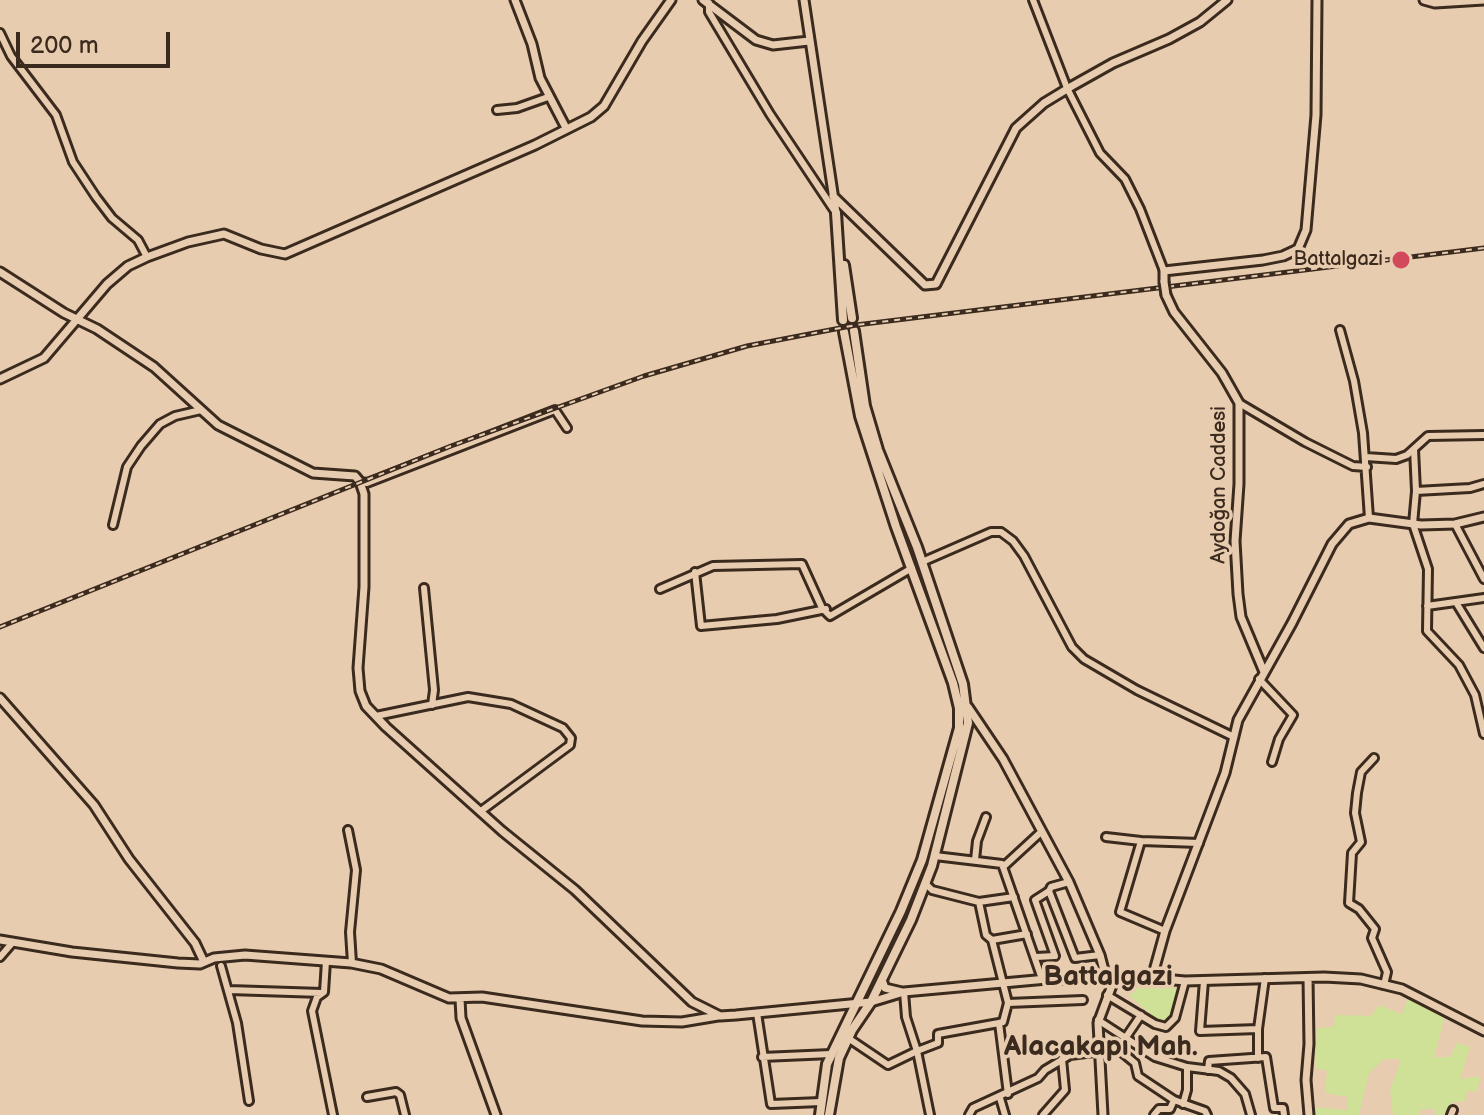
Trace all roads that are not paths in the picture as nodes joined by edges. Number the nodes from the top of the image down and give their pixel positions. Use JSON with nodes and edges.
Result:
{"nodes":[{"id":1,"x":515,"y":0,"type":"edge"},
{"id":2,"x":671,"y":0,"type":"edge"},
{"id":3,"x":804,"y":0,"type":"edge"},
{"id":4,"x":1033,"y":0,"type":"edge"},
{"id":5,"x":1227,"y":0,"type":"edge"},
{"id":6,"x":1317,"y":0,"type":"edge"},
{"id":7,"x":1424,"y":0,"type":"edge"},
{"id":8,"x":1484,"y":0,"type":"edge"},
{"id":9,"x":706,"y":2,"type":"edge"},
{"id":10,"x":0,"y":33,"type":"edge"},
{"id":11,"x":809,"y":41,"type":"junction"},
{"id":12,"x":1067,"y":88,"type":"junction"},
{"id":13,"x":548,"y":97,"type":"junction"},
{"id":14,"x":497,"y":110,"type":"dead end"},
{"id":15,"x":566,"y":128,"type":"junction"},
{"id":16,"x":833,"y":196,"type":"junction"},
{"id":17,"x":836,"y":213,"type":"junction"},
{"id":18,"x":147,"y":257,"type":"junction"},
{"id":19,"x":1164,"y":271,"type":"junction"},
{"id":20,"x":0,"y":272,"type":"edge"},
{"id":21,"x":78,"y":319,"type":"junction"},
{"id":22,"x":848,"y":319,"type":"dead end"},
{"id":23,"x":1340,"y":330,"type":"dead end"},
{"id":24,"x":0,"y":379,"type":"edge"},
{"id":25,"x":1239,"y":403,"type":"junction"},
{"id":26,"x":201,"y":410,"type":"junction"},
{"id":27,"x":567,"y":428,"type":"dead end"},
{"id":28,"x":1484,"y":435,"type":"edge"},
{"id":29,"x":1414,"y":449,"type":"junction"},
{"id":30,"x":1366,"y":457,"type":"junction"},
{"id":31,"x":1367,"y":467,"type":"junction"},
{"id":32,"x":360,"y":482,"type":"junction"},
{"id":33,"x":1484,"y":484,"type":"edge"},
{"id":34,"x":1416,"y":491,"type":"junction"},
{"id":35,"x":1484,"y":517,"type":"edge"},
{"id":36,"x":1369,"y":518,"type":"junction"},
{"id":37,"x":1413,"y":524,"type":"junction"},
{"id":38,"x":1455,"y":524,"type":"junction"},
{"id":39,"x":113,"y":525,"type":"dead end"},
{"id":40,"x":1484,"y":556,"type":"edge"},
{"id":41,"x":1473,"y":559,"type":"junction"},
{"id":42,"x":922,"y":562,"type":"junction"},
{"id":43,"x":912,"y":568,"type":"junction"},
{"id":44,"x":695,"y":572,"type":"junction"},
{"id":45,"x":1484,"y":579,"type":"edge"},
{"id":46,"x":424,"y":588,"type":"dead end"},
{"id":47,"x":660,"y":589,"type":"dead end"},
{"id":48,"x":1484,"y":598,"type":"edge"},
{"id":49,"x":1457,"y":604,"type":"junction"},
{"id":50,"x":1427,"y":606,"type":"junction"},
{"id":51,"x":822,"y":608,"type":"junction"},
{"id":52,"x":1484,"y":648,"type":"edge"},
{"id":53,"x":1262,"y":676,"type":"junction"},
{"id":54,"x":0,"y":698,"type":"edge"},
{"id":55,"x":432,"y":705,"type":"junction"},
{"id":56,"x":963,"y":707,"type":"junction"},
{"id":57,"x":376,"y":716,"type":"junction"},
{"id":58,"x":1484,"y":734,"type":"edge"},
{"id":59,"x":1234,"y":737,"type":"junction"},
{"id":60,"x":1374,"y":758,"type":"dead end"},
{"id":61,"x":1272,"y":762,"type":"dead end"},
{"id":62,"x":481,"y":811,"type":"junction"},
{"id":63,"x":986,"y":817,"type":"dead end"},
{"id":64,"x":348,"y":830,"type":"dead end"},
{"id":65,"x":1041,"y":832,"type":"junction"},
{"id":66,"x":1106,"y":837,"type":"dead end"},
{"id":67,"x":1141,"y":841,"type":"junction"},
{"id":68,"x":1199,"y":843,"type":"junction"},
{"id":69,"x":935,"y":856,"type":"junction"},
{"id":70,"x":975,"y":860,"type":"junction"},
{"id":71,"x":1003,"y":867,"type":"junction"},
{"id":72,"x":1069,"y":882,"type":"junction"},
{"id":73,"x":925,"y":883,"type":"junction"},
{"id":74,"x":1049,"y":891,"type":"junction"},
{"id":75,"x":1014,"y":897,"type":"junction"},
{"id":76,"x":979,"y":902,"type":"junction"},
{"id":77,"x":1165,"y":931,"type":"junction"},
{"id":78,"x":1027,"y":934,"type":"junction"},
{"id":79,"x":0,"y":940,"type":"edge"},
{"id":80,"x":992,"y":940,"type":"junction"},
{"id":81,"x":13,"y":942,"type":"junction"},
{"id":82,"x":1100,"y":955,"type":"junction"},
{"id":83,"x":1055,"y":956,"type":"junction"},
{"id":84,"x":0,"y":957,"type":"edge"},
{"id":85,"x":1036,"y":957,"type":"junction"},
{"id":86,"x":1075,"y":958,"type":"junction"},
{"id":87,"x":326,"y":961,"type":"junction"},
{"id":88,"x":204,"y":962,"type":"junction"},
{"id":89,"x":352,"y":963,"type":"junction"},
{"id":90,"x":221,"y":966,"type":"dead end"},
{"id":91,"x":1152,"y":978,"type":"junction"},
{"id":92,"x":1265,"y":978,"type":"junction"},
{"id":93,"x":1308,"y":978,"type":"junction"},
{"id":94,"x":1042,"y":979,"type":"junction"},
{"id":95,"x":882,"y":980,"type":"junction"},
{"id":96,"x":1114,"y":980,"type":"junction"},
{"id":97,"x":1185,"y":981,"type":"junction"},
{"id":98,"x":1204,"y":981,"type":"junction"},
{"id":99,"x":1002,"y":983,"type":"junction"},
{"id":100,"x":1384,"y":985,"type":"junction"},
{"id":101,"x":229,"y":990,"type":"junction"},
{"id":102,"x":904,"y":992,"type":"junction"},
{"id":103,"x":322,"y":993,"type":"junction"},
{"id":104,"x":1107,"y":995,"type":"junction"},
{"id":105,"x":460,"y":999,"type":"junction"},
{"id":106,"x":1083,"y":1000,"type":"dead end"},
{"id":107,"x":871,"y":1002,"type":"junction"},
{"id":108,"x":856,"y":1003,"type":"junction"},
{"id":109,"x":1008,"y":1003,"type":"junction"},
{"id":110,"x":757,"y":1013,"type":"junction"},
{"id":111,"x":1141,"y":1015,"type":"junction"},
{"id":112,"x":720,"y":1016,"type":"junction"},
{"id":113,"x":1098,"y":1020,"type":"junction"},
{"id":114,"x":999,"y":1023,"type":"junction"},
{"id":115,"x":1258,"y":1029,"type":"junction"},
{"id":116,"x":1484,"y":1031,"type":"edge"},
{"id":117,"x":848,"y":1038,"type":"junction"},
{"id":118,"x":1125,"y":1038,"type":"junction"},
{"id":119,"x":1118,"y":1049,"type":"junction"},
{"id":120,"x":917,"y":1051,"type":"junction"},
{"id":121,"x":1099,"y":1051,"type":"junction"},
{"id":122,"x":831,"y":1054,"type":"junction"},
{"id":123,"x":762,"y":1057,"type":"junction"},
{"id":124,"x":1258,"y":1058,"type":"junction"},
{"id":125,"x":1062,"y":1059,"type":"junction"},
{"id":126,"x":1187,"y":1067,"type":"junction"},
{"id":127,"x":1208,"y":1070,"type":"junction"},
{"id":128,"x":1008,"y":1094,"type":"junction"},
{"id":129,"x":367,"y":1097,"type":"dead end"},
{"id":130,"x":1000,"y":1098,"type":"junction"},
{"id":131,"x":1174,"y":1100,"type":"junction"},
{"id":132,"x":249,"y":1101,"type":"dead end"},
{"id":133,"x":821,"y":1102,"type":"junction"},
{"id":134,"x":1183,"y":1104,"type":"junction"},
{"id":135,"x":967,"y":1114,"type":"edge"},
{"id":136,"x":333,"y":1115,"type":"edge"},
{"id":137,"x":405,"y":1115,"type":"edge"},
{"id":138,"x":496,"y":1115,"type":"edge"},
{"id":139,"x":820,"y":1115,"type":"edge"},
{"id":140,"x":829,"y":1115,"type":"edge"},
{"id":141,"x":930,"y":1115,"type":"edge"},
{"id":142,"x":1005,"y":1115,"type":"edge"},
{"id":143,"x":1043,"y":1115,"type":"edge"},
{"id":144,"x":1103,"y":1115,"type":"edge"},
{"id":145,"x":1154,"y":1115,"type":"edge"},
{"id":146,"x":1207,"y":1115,"type":"edge"},
{"id":147,"x":1251,"y":1115,"type":"edge"},
{"id":148,"x":1284,"y":1115,"type":"edge"},
{"id":149,"x":1309,"y":1115,"type":"edge"}],
"edges":[{"from":1,"to":13,"type":"street"},
{"from":2,"to":15,"type":"street"},
{"from":3,"to":11,"type":"street"},
{"from":4,"to":12,"type":"street"},
{"from":5,"to":12,"type":"street"},
{"from":6,"to":19,"type":"street"},
{"from":7,"to":8,"type":"street"},
{"from":9,"to":11,"type":"street"},
{"from":9,"to":17,"type":"street"},
{"from":10,"to":18,"type":"street"},
{"from":11,"to":16,"type":"street"},
{"from":12,"to":16,"type":"street"},
{"from":12,"to":19,"type":"street"},
{"from":13,"to":14,"type":"street"},
{"from":13,"to":15,"type":"street"},
{"from":15,"to":18,"type":"street"},
{"from":16,"to":17,"type":"street"},
{"from":17,"to":22,"type":"main road"},
{"from":18,"to":21,"type":"street"},
{"from":19,"to":25,"type":"street","name":"Aydoğan Caddesi","bridge":true},
{"from":20,"to":21,"type":"street"},
{"from":21,"to":24,"type":"street"},
{"from":21,"to":26,"type":"street"},
{"from":23,"to":30,"type":"street"},
{"from":25,"to":31,"type":"street"},
{"from":25,"to":53,"type":"street","name":"Aydoğan Caddesi"},
{"from":26,"to":32,"type":"street"},
{"from":26,"to":39,"type":"street"},
{"from":27,"to":32,"type":"street"},
{"from":28,"to":29,"type":"street"},
{"from":29,"to":30,"type":"street"},
{"from":29,"to":34,"type":"street"},
{"from":30,"to":31,"type":"street"},
{"from":31,"to":36,"type":"street"},
{"from":32,"to":57,"type":"street"},
{"from":33,"to":34,"type":"street"},
{"from":34,"to":37,"type":"street"},
{"from":35,"to":38,"type":"street"},
{"from":36,"to":37,"type":"street"},
{"from":36,"to":53,"type":"street"},
{"from":37,"to":38,"type":"street"},
{"from":37,"to":50,"type":"street"},
{"from":38,"to":41,"type":"street"},
{"from":40,"to":41,"type":"street"},
{"from":41,"to":45,"type":"street"},
{"from":42,"to":43,"type":"main road"},
{"from":42,"to":56,"type":"main road"},
{"from":42,"to":59,"type":"street"},
{"from":43,"to":51,"type":"street"},
{"from":43,"to":56,"type":"main road"},
{"from":44,"to":47,"type":"street"},
{"from":44,"to":51,"type":"street"},
{"from":44,"to":51,"type":"street"},
{"from":46,"to":55,"type":"street"},
{"from":48,"to":49,"type":"street"},
{"from":49,"to":50,"type":"street"},
{"from":49,"to":52,"type":"street"},
{"from":50,"to":58,"type":"street"},
{"from":53,"to":59,"type":"street"},
{"from":53,"to":61,"type":"street"},
{"from":54,"to":88,"type":"street"},
{"from":55,"to":57,"type":"street"},
{"from":55,"to":62,"type":"street"},
{"from":56,"to":65,"type":"street"},
{"from":56,"to":69,"type":"main road"},
{"from":56,"to":108,"type":"main road"},
{"from":57,"to":62,"type":"street"},
{"from":59,"to":68,"type":"street"},
{"from":60,"to":100,"type":"street"},
{"from":62,"to":112,"type":"street"},
{"from":63,"to":70,"type":"street"},
{"from":64,"to":89,"type":"street"},
{"from":65,"to":71,"type":"street"},
{"from":65,"to":72,"type":"street"},
{"from":66,"to":67,"type":"street"},
{"from":67,"to":68,"type":"street"},
{"from":67,"to":77,"type":"street"},
{"from":68,"to":77,"type":"street"},
{"from":69,"to":70,"type":"street"},
{"from":69,"to":73,"type":"main road"},
{"from":70,"to":71,"type":"street"},
{"from":71,"to":75,"type":"street"},
{"from":72,"to":74,"type":"street"},
{"from":72,"to":82,"type":"street"},
{"from":73,"to":76,"type":"street"},
{"from":73,"to":95,"type":"main road"},
{"from":74,"to":83,"type":"street"},
{"from":74,"to":86,"type":"street"},
{"from":75,"to":76,"type":"street"},
{"from":75,"to":78,"type":"street"},
{"from":76,"to":80,"type":"street"},
{"from":77,"to":91,"type":"street"},
{"from":78,"to":80,"type":"street"},
{"from":78,"to":85,"type":"street"},
{"from":79,"to":81,"type":"street"},
{"from":80,"to":99,"type":"street"},
{"from":81,"to":84,"type":"street"},
{"from":81,"to":88,"type":"street"},
{"from":82,"to":86,"type":"street"},
{"from":82,"to":96,"type":"street"},
{"from":83,"to":85,"type":"street"},
{"from":83,"to":86,"type":"street"},
{"from":85,"to":94,"type":"street"},
{"from":87,"to":88,"type":"street"},
{"from":87,"to":89,"type":"street"},
{"from":87,"to":103,"type":"street"},
{"from":89,"to":105,"type":"street"},
{"from":90,"to":101,"type":"street"},
{"from":91,"to":96,"type":"street"},
{"from":91,"to":97,"type":"street"},
{"from":92,"to":93,"type":"street"},
{"from":92,"to":98,"type":"street"},
{"from":92,"to":115,"type":"street"},
{"from":93,"to":100,"type":"street"},
{"from":93,"to":149,"type":"street"},
{"from":94,"to":96,"type":"street"},
{"from":94,"to":99,"type":"street"},
{"from":95,"to":102,"type":"street"},
{"from":95,"to":107,"type":"main road"},
{"from":96,"to":104,"type":"street"},
{"from":97,"to":98,"type":"street"},
{"from":97,"to":111,"type":"street"},
{"from":98,"to":115,"type":"street"},
{"from":99,"to":102,"type":"street"},
{"from":99,"to":109,"type":"street"},
{"from":100,"to":116,"type":"street"},
{"from":101,"to":103,"type":"street"},
{"from":101,"to":132,"type":"street"},
{"from":102,"to":107,"type":"street"},
{"from":102,"to":120,"type":"street"},
{"from":103,"to":136,"type":"street"},
{"from":104,"to":111,"type":"street"},
{"from":104,"to":113,"type":"street"},
{"from":105,"to":112,"type":"street"},
{"from":105,"to":138,"type":"street"},
{"from":106,"to":109,"type":"street"},
{"from":107,"to":108,"type":"street"},
{"from":107,"to":117,"type":"main road"},
{"from":108,"to":110,"type":"street"},
{"from":108,"to":122,"type":"main road"},
{"from":109,"to":114,"type":"street"},
{"from":110,"to":112,"type":"street"},
{"from":110,"to":123,"type":"street"},
{"from":111,"to":118,"type":"street"},
{"from":113,"to":118,"type":"street"},
{"from":113,"to":121,"type":"street"},
{"from":114,"to":120,"type":"street"},
{"from":114,"to":128,"type":"street"},
{"from":115,"to":124,"type":"street"},
{"from":117,"to":120,"type":"street"},
{"from":117,"to":140,"type":"main road"},
{"from":118,"to":119,"type":"street"},
{"from":118,"to":126,"type":"street"},
{"from":119,"to":121,"type":"street"},
{"from":119,"to":131,"type":"street"},
{"from":120,"to":141,"type":"street"},
{"from":121,"to":125,"type":"street"},
{"from":121,"to":144,"type":"street"},
{"from":122,"to":123,"type":"street"},
{"from":122,"to":133,"type":"main road"},
{"from":123,"to":133,"type":"street"},
{"from":124,"to":127,"type":"street"},
{"from":124,"to":148,"type":"street"},
{"from":125,"to":128,"type":"street"},
{"from":125,"to":143,"type":"street"},
{"from":126,"to":127,"type":"street"},
{"from":126,"to":134,"type":"street"},
{"from":127,"to":147,"type":"street"},
{"from":128,"to":130,"type":"street"},
{"from":129,"to":137,"type":"street"},
{"from":130,"to":135,"type":"street"},
{"from":130,"to":142,"type":"street"},
{"from":131,"to":134,"type":"street"},
{"from":131,"to":145,"type":"street"},
{"from":133,"to":139,"type":"main road"},
{"from":134,"to":146,"type":"street"}]}
